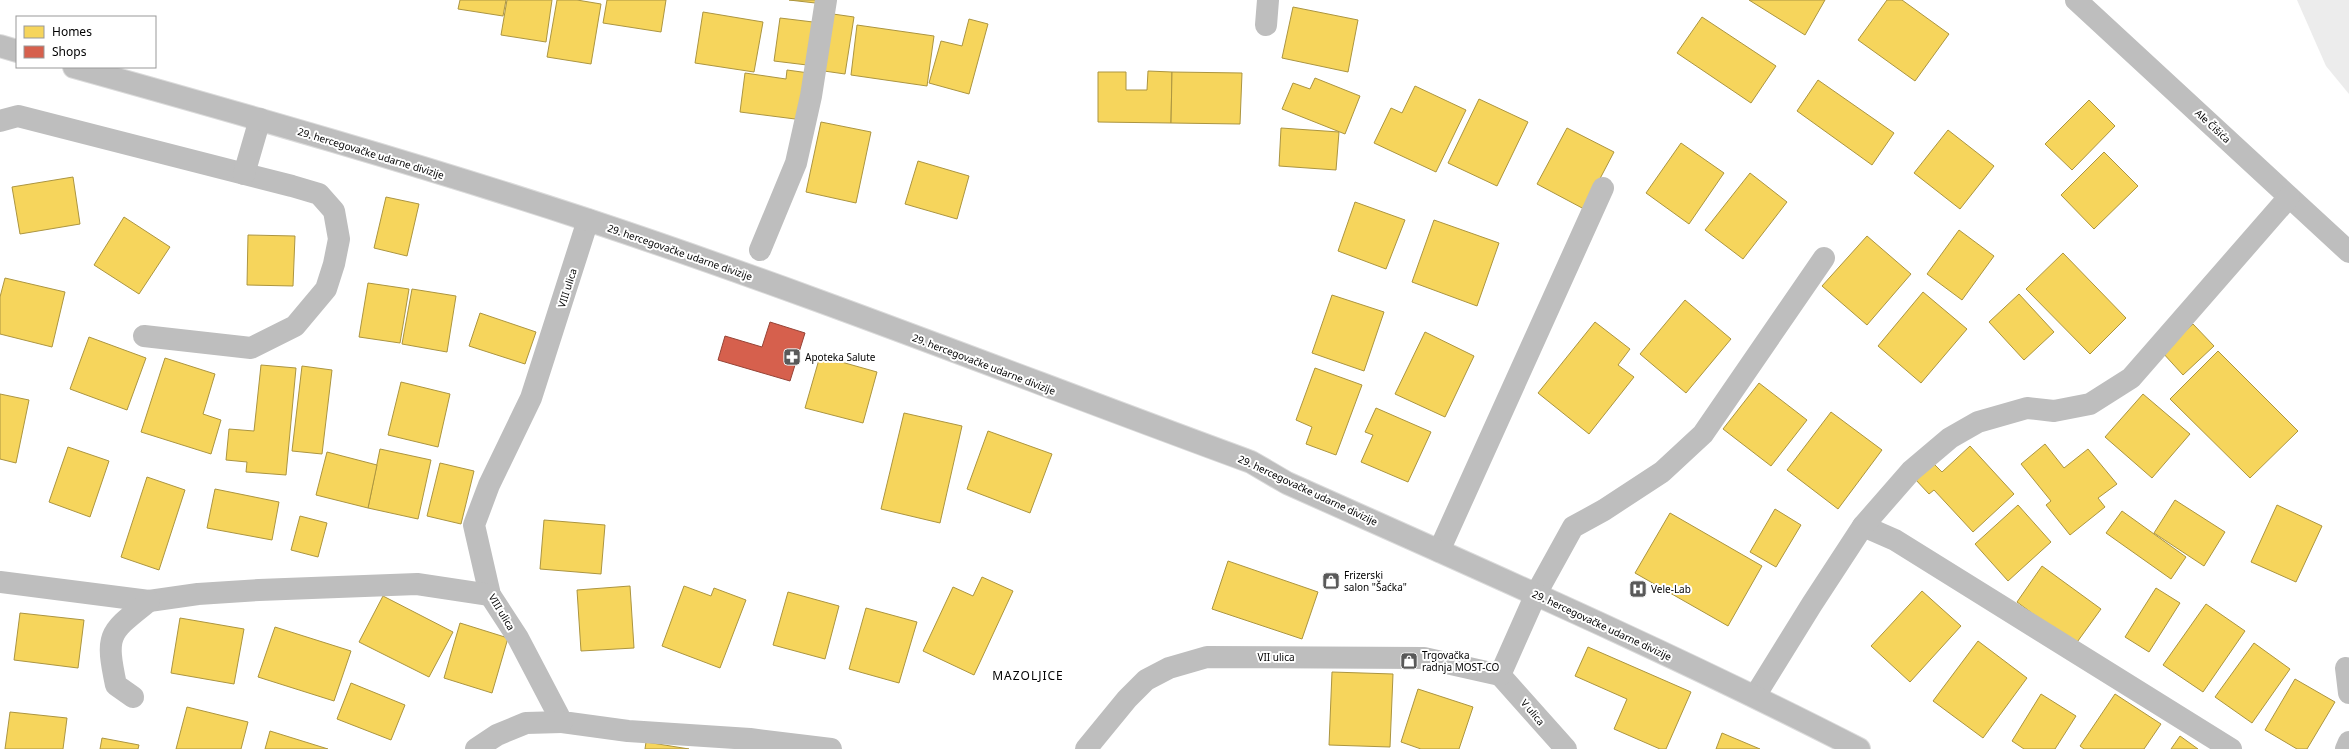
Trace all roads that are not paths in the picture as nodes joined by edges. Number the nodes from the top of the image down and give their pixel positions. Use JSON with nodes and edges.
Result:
{"nodes":[{"id":1,"x":826,"y":0,"type":"edge"},
{"id":2,"x":1268,"y":0,"type":"edge"},
{"id":3,"x":2076,"y":0,"type":"edge"},
{"id":4,"x":1266,"y":25,"type":"dead end"},
{"id":5,"x":0,"y":46,"type":"edge"},
{"id":6,"x":16,"y":51,"type":"edge"},
{"id":7,"x":78,"y":68,"type":"edge"},
{"id":8,"x":260,"y":118,"type":"junction"},
{"id":9,"x":0,"y":121,"type":"edge"},
{"id":10,"x":244,"y":174,"type":"junction"},
{"id":11,"x":1603,"y":188,"type":"dead end"},
{"id":12,"x":2289,"y":198,"type":"junction"},
{"id":13,"x":588,"y":220,"type":"junction"},
{"id":14,"x":760,"y":250,"type":"dead end"},
{"id":15,"x":2349,"y":252,"type":"edge"},
{"id":16,"x":1824,"y":258,"type":"dead end"},
{"id":17,"x":144,"y":336,"type":"dead end"},
{"id":18,"x":1863,"y":526,"type":"junction"},
{"id":19,"x":1440,"y":551,"type":"junction"},
{"id":20,"x":0,"y":582,"type":"edge"},
{"id":21,"x":1536,"y":594,"type":"junction"},
{"id":22,"x":490,"y":595,"type":"junction"},
{"id":23,"x":149,"y":601,"type":"junction"},
{"id":24,"x":2346,"y":668,"type":"dead end"},
{"id":25,"x":1500,"y":675,"type":"junction"},
{"id":26,"x":2349,"y":693,"type":"edge"},
{"id":27,"x":1755,"y":696,"type":"junction"},
{"id":28,"x":133,"y":697,"type":"dead end"},
{"id":29,"x":562,"y":722,"type":"junction"},
{"id":30,"x":2349,"y":742,"type":"edge"},
{"id":31,"x":725,"y":743,"type":"edge"},
{"id":32,"x":476,"y":749,"type":"edge"},
{"id":33,"x":831,"y":749,"type":"edge"},
{"id":34,"x":1086,"y":749,"type":"edge"},
{"id":35,"x":1566,"y":749,"type":"edge"},
{"id":36,"x":1859,"y":749,"type":"edge"},
{"id":37,"x":2231,"y":749,"type":"edge"},
{"id":38,"x":2346,"y":749,"type":"edge"}],
"edges":[{"from":1,"to":14,"type":"street"},
{"from":2,"to":4,"type":"street"},
{"from":3,"to":12,"type":"street","name":"Ale Čišića"},
{"from":5,"to":6,"type":"street"},
{"from":7,"to":8,"type":"street","name":"29. hercegovačke udarne divizije"},
{"from":8,"to":10,"type":"street"},
{"from":8,"to":13,"type":"street","name":"29. hercegovačke udarne divizije"},
{"from":9,"to":10,"type":"street"},
{"from":10,"to":17,"type":"street"},
{"from":11,"to":19,"type":"street"},
{"from":12,"to":15,"type":"street","name":"Ale Čišića"},
{"from":12,"to":18,"type":"street"},
{"from":13,"to":19,"type":"street","name":"29. hercegovačke udarne divizije"},
{"from":13,"to":22,"type":"street","name":"VIII ulica"},
{"from":16,"to":21,"type":"street"},
{"from":18,"to":27,"type":"street"},
{"from":18,"to":37,"type":"street"},
{"from":19,"to":21,"type":"street","name":"29. hercegovačke udarne divizije"},
{"from":20,"to":23,"type":"street"},
{"from":21,"to":25,"type":"street"},
{"from":21,"to":27,"type":"street","name":"29. hercegovačke udarne divizije"},
{"from":22,"to":23,"type":"street"},
{"from":22,"to":29,"type":"street","name":"VIII ulica"},
{"from":23,"to":28,"type":"street"},
{"from":24,"to":26,"type":"street"},
{"from":25,"to":34,"type":"street","name":"VII ulica"},
{"from":25,"to":35,"type":"street","name":"V ulica"},
{"from":27,"to":36,"type":"street","name":"29. hercegovačke udarne divizije"},
{"from":29,"to":31,"type":"street"},
{"from":29,"to":32,"type":"street"},
{"from":30,"to":38,"type":"street"},
{"from":31,"to":33,"type":"street"}]}
